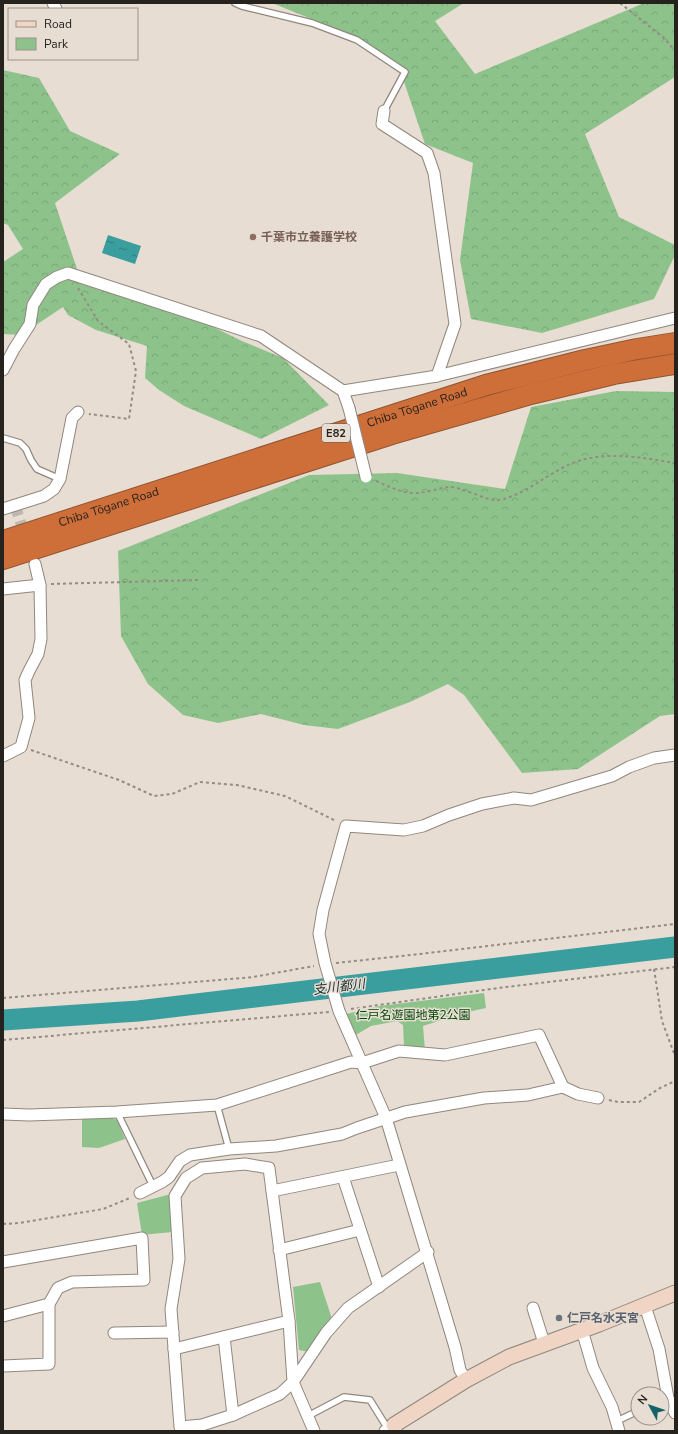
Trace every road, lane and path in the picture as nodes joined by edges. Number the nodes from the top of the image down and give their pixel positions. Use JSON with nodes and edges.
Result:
{"nodes":[{"id":1,"x":235,"y":3,"type":"edge"},
{"id":2,"x":620,"y":3,"type":"edge"},
{"id":3,"x":675,"y":51,"type":"edge"},
{"id":4,"x":384,"y":111,"type":"joint"},
{"id":5,"x":68,"y":273,"type":"junction"},
{"id":6,"x":675,"y":318,"type":"edge"},
{"id":7,"x":675,"y":343,"type":"edge"},
{"id":8,"x":675,"y":364,"type":"edge"},
{"id":9,"x":3,"y":370,"type":"edge"},
{"id":10,"x":437,"y":376,"type":"junction"},
{"id":11,"x":343,"y":391,"type":"junction"},
{"id":12,"x":78,"y":412,"type":"joint"},
{"id":13,"x":3,"y":438,"type":"edge"},
{"id":14,"x":675,"y":463,"type":"edge"},
{"id":15,"x":366,"y":477,"type":"joint"},
{"id":16,"x":60,"y":479,"type":"junction"},
{"id":17,"x":3,"y":509,"type":"edge"},
{"id":18,"x":3,"y":541,"type":"edge"},
{"id":19,"x":3,"y":559,"type":"edge"},
{"id":20,"x":35,"y":564,"type":"dead end"},
{"id":21,"x":199,"y":580,"type":"dead end"},
{"id":22,"x":40,"y":585,"type":"junction"},
{"id":23,"x":3,"y":589,"type":"edge"},
{"id":24,"x":21,"y":747,"type":"junction"},
{"id":25,"x":675,"y":755,"type":"edge"},
{"id":26,"x":3,"y":756,"type":"edge"},
{"id":27,"x":346,"y":826,"type":"junction"},
{"id":28,"x":675,"y":924,"type":"edge"},
{"id":29,"x":325,"y":964,"type":"junction"},
{"id":30,"x":654,"y":969,"type":"dead end"},
{"id":31,"x":3,"y":998,"type":"edge"},
{"id":32,"x":675,"y":1056,"type":"edge"},
{"id":33,"x":362,"y":1063,"type":"junction"},
{"id":34,"x":675,"y":1081,"type":"edge"},
{"id":35,"x":563,"y":1087,"type":"junction"},
{"id":36,"x":598,"y":1098,"type":"joint"},
{"id":37,"x":217,"y":1105,"type":"junction"},
{"id":38,"x":117,"y":1112,"type":"junction"},
{"id":39,"x":3,"y":1114,"type":"edge"},
{"id":40,"x":386,"y":1118,"type":"junction"},
{"id":41,"x":229,"y":1149,"type":"junction"},
{"id":42,"x":399,"y":1165,"type":"junction"},
{"id":43,"x":343,"y":1177,"type":"junction"},
{"id":44,"x":154,"y":1186,"type":"junction"},
{"id":45,"x":272,"y":1191,"type":"junction"},
{"id":46,"x":140,"y":1193,"type":"joint"},
{"id":47,"x":3,"y":1224,"type":"edge"},
{"id":48,"x":360,"y":1230,"type":"junction"},
{"id":49,"x":279,"y":1250,"type":"junction"},
{"id":50,"x":428,"y":1252,"type":"junction"},
{"id":51,"x":3,"y":1262,"type":"edge"},
{"id":52,"x":379,"y":1287,"type":"junction"},
{"id":53,"x":675,"y":1293,"type":"edge"},
{"id":54,"x":49,"y":1304,"type":"junction"},
{"id":55,"x":644,"y":1306,"type":"junction"},
{"id":56,"x":532,"y":1308,"type":"dead end"},
{"id":57,"x":3,"y":1316,"type":"edge"},
{"id":58,"x":289,"y":1321,"type":"junction"},
{"id":59,"x":582,"y":1330,"type":"junction"},
{"id":60,"x":173,"y":1332,"type":"junction"},
{"id":61,"x":114,"y":1333,"type":"dead end"},
{"id":62,"x":224,"y":1337,"type":"junction"},
{"id":63,"x":544,"y":1343,"type":"junction"},
{"id":64,"x":174,"y":1348,"type":"junction"},
{"id":65,"x":3,"y":1366,"type":"edge"},
{"id":66,"x":466,"y":1380,"type":"junction"},
{"id":67,"x":293,"y":1382,"type":"junction"},
{"id":68,"x":663,"y":1386,"type":"edge"},
{"id":69,"x":233,"y":1415,"type":"junction"},
{"id":70,"x":308,"y":1416,"type":"junction"},
{"id":71,"x":630,"y":1417,"type":"edge"},
{"id":72,"x":618,"y":1426,"type":"edge"},
{"id":73,"x":391,"y":1429,"type":"edge"},
{"id":74,"x":314,"y":1431,"type":"edge"}],
"edges":[{"from":1,"to":4,"type":"lane"},
{"from":2,"to":3,"type":"path"},
{"from":4,"to":10,"type":"street"},
{"from":5,"to":9,"type":"street"},
{"from":5,"to":11,"type":"street"},
{"from":5,"to":12,"type":"path"},
{"from":6,"to":10,"type":"street"},
{"from":7,"to":18,"type":"highway","name":"Chiba Tōgane Road","number":"E82"},
{"from":8,"to":19,"type":"highway","name":"Chiba Tōgane Road","number":"E82"},
{"from":10,"to":11,"type":"street"},
{"from":11,"to":15,"type":"street","bridge":true},
{"from":12,"to":16,"type":"street"},
{"from":13,"to":16,"type":"lane"},
{"from":14,"to":15,"type":"path"},
{"from":16,"to":17,"type":"street"},
{"from":20,"to":22,"type":"street"},
{"from":21,"to":22,"type":"path"},
{"from":22,"to":23,"type":"street"},
{"from":22,"to":24,"type":"street"},
{"from":24,"to":26,"type":"street"},
{"from":24,"to":27,"type":"path"},
{"from":25,"to":27,"type":"street"},
{"from":27,"to":29,"type":"street"},
{"from":28,"to":29,"type":"path"},
{"from":29,"to":31,"type":"path"},
{"from":29,"to":33,"type":"street"},
{"from":30,"to":32,"type":"path"},
{"from":33,"to":35,"type":"street"},
{"from":33,"to":37,"type":"street"},
{"from":33,"to":40,"type":"street"},
{"from":34,"to":36,"type":"path"},
{"from":35,"to":36,"type":"street"},
{"from":35,"to":40,"type":"street"},
{"from":37,"to":38,"type":"street"},
{"from":37,"to":41,"type":"lane"},
{"from":38,"to":39,"type":"street"},
{"from":38,"to":44,"type":"lane"},
{"from":40,"to":41,"type":"street"},
{"from":40,"to":42,"type":"street"},
{"from":41,"to":44,"type":"street"},
{"from":42,"to":43,"type":"street"},
{"from":42,"to":50,"type":"street"},
{"from":43,"to":45,"type":"street"},
{"from":43,"to":48,"type":"street"},
{"from":44,"to":46,"type":"street"},
{"from":45,"to":49,"type":"street"},
{"from":45,"to":60,"type":"street"},
{"from":46,"to":47,"type":"path"},
{"from":48,"to":49,"type":"street"},
{"from":48,"to":52,"type":"street"},
{"from":49,"to":58,"type":"street"},
{"from":50,"to":52,"type":"street"},
{"from":50,"to":66,"type":"street"},
{"from":51,"to":54,"type":"street"},
{"from":52,"to":67,"type":"street"},
{"from":53,"to":55,"type":"street"},
{"from":54,"to":57,"type":"street"},
{"from":54,"to":65,"type":"street"},
{"from":55,"to":59,"type":"street"},
{"from":55,"to":68,"type":"street"},
{"from":56,"to":63,"type":"street"},
{"from":58,"to":62,"type":"street"},
{"from":58,"to":67,"type":"street"},
{"from":59,"to":63,"type":"street"},
{"from":59,"to":72,"type":"street"},
{"from":60,"to":61,"type":"street"},
{"from":60,"to":64,"type":"street"},
{"from":62,"to":64,"type":"street"},
{"from":62,"to":69,"type":"street"},
{"from":63,"to":66,"type":"street"},
{"from":64,"to":69,"type":"street"},
{"from":66,"to":73,"type":"street"},
{"from":67,"to":69,"type":"street"},
{"from":67,"to":70,"type":"street"},
{"from":70,"to":73,"type":"lane"},
{"from":70,"to":74,"type":"street"},
{"from":71,"to":72,"type":"lane"}]}
